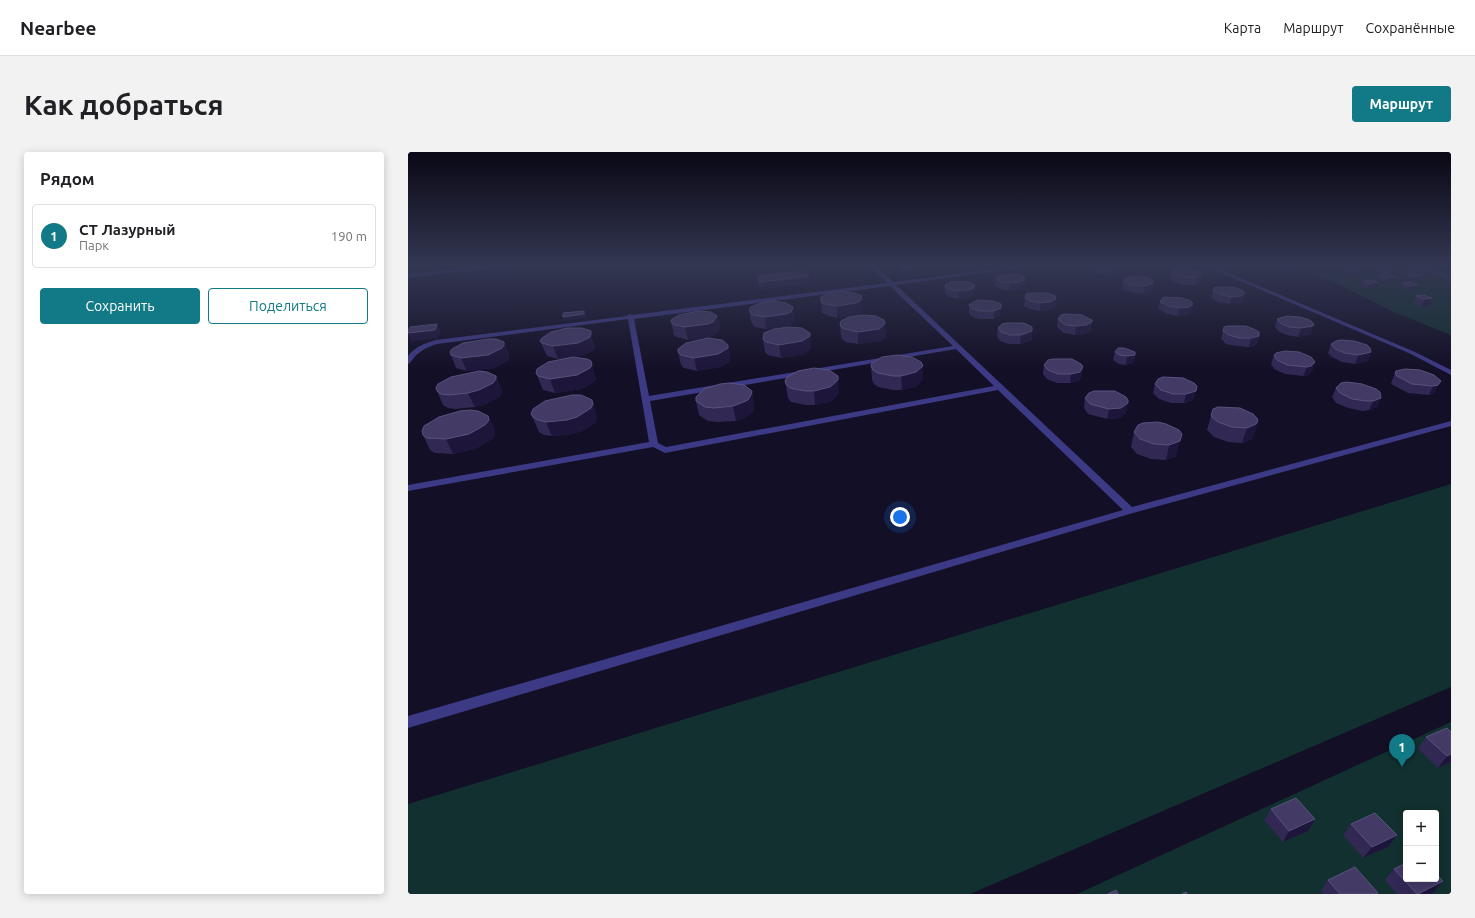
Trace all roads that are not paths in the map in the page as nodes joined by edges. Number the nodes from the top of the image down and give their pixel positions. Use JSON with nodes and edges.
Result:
{"nodes":[{"id":1,"x":755,"y":301,"type":"edge"},
{"id":2,"x":908,"y":301,"type":"edge"},
{"id":3,"x":1289,"y":301,"type":"edge"},
{"id":4,"x":630,"y":316,"type":"junction"},
{"id":5,"x":958,"y":348,"type":"junction"},
{"id":6,"x":408,"y":362,"type":"edge"},
{"id":7,"x":1451,"y":373,"type":"edge"},
{"id":8,"x":1000,"y":387,"type":"junction"},
{"id":9,"x":646,"y":400,"type":"junction"},
{"id":10,"x":1451,"y":423,"type":"edge"},
{"id":11,"x":654,"y":444,"type":"junction"},
{"id":12,"x":408,"y":488,"type":"edge"},
{"id":13,"x":1130,"y":510,"type":"junction"},
{"id":14,"x":408,"y":722,"type":"edge"}],
"edges":[{"from":1,"to":4,"type":"street"},
{"from":2,"to":5,"type":"street"},
{"from":3,"to":7,"type":"street"},
{"from":4,"to":6,"type":"street"},
{"from":4,"to":9,"type":"street"},
{"from":5,"to":8,"type":"street"},
{"from":5,"to":9,"type":"street"},
{"from":8,"to":11,"type":"street"},
{"from":8,"to":13,"type":"street"},
{"from":9,"to":11,"type":"street"},
{"from":10,"to":13,"type":"street"},
{"from":11,"to":12,"type":"street"},
{"from":13,"to":14,"type":"street"}]}
